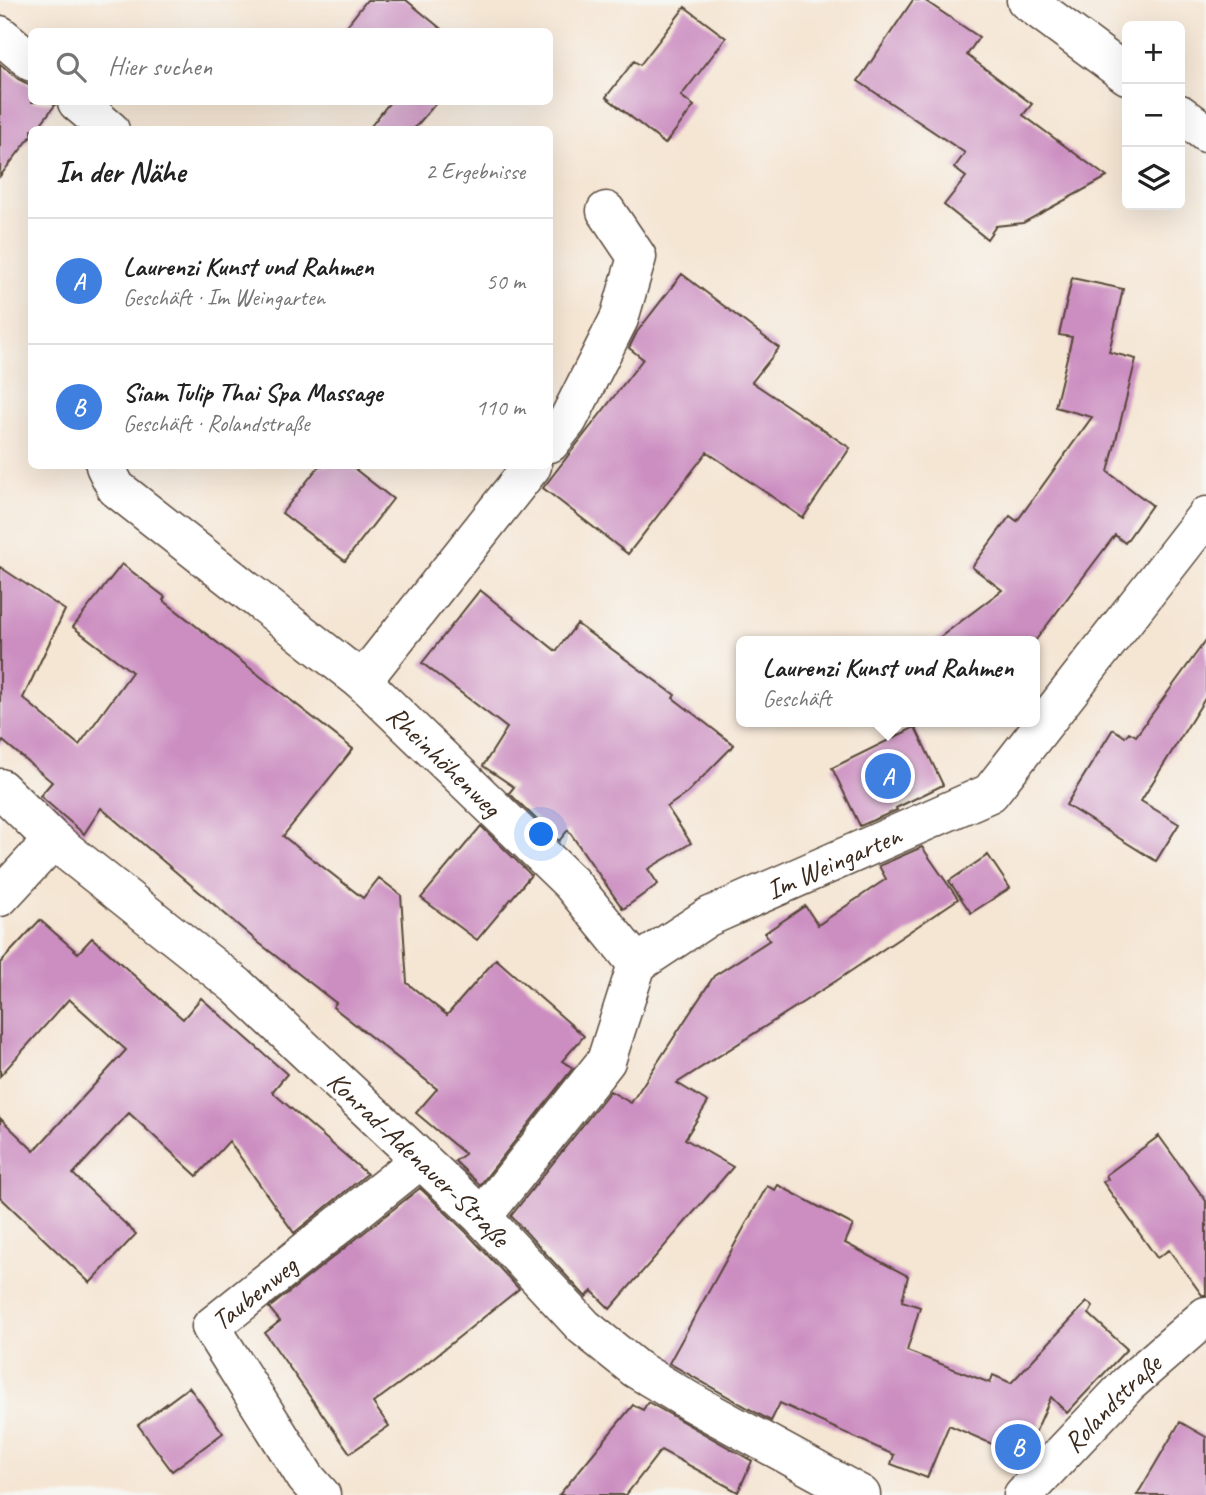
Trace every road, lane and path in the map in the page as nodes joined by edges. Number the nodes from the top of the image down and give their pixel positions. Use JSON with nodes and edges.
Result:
{"nodes":[{"id":1,"x":1026,"y":0,"type":"edge"},
{"id":2,"x":0,"y":35,"type":"edge"},
{"id":3,"x":28,"y":59,"type":"edge"},
{"id":4,"x":1122,"y":71,"type":"edge"},
{"id":5,"x":81,"y":105,"type":"edge"},
{"id":6,"x":1185,"y":118,"type":"edge"},
{"id":7,"x":105,"y":126,"type":"edge"},
{"id":8,"x":1206,"y":133,"type":"edge"},
{"id":9,"x":606,"y":211,"type":"dead end"},
{"id":10,"x":553,"y":439,"type":"edge"},
{"id":11,"x":106,"y":469,"type":"edge"},
{"id":12,"x":530,"y":469,"type":"edge"},
{"id":13,"x":1206,"y":516,"type":"edge"},
{"id":14,"x":362,"y":681,"type":"junction"},
{"id":15,"x":0,"y":788,"type":"edge"},
{"id":16,"x":53,"y":840,"type":"junction"},
{"id":17,"x":0,"y":897,"type":"edge"},
{"id":18,"x":637,"y":964,"type":"junction"},
{"id":19,"x":421,"y":1159,"type":"junction"},
{"id":20,"x":482,"y":1217,"type":"junction"},
{"id":21,"x":1206,"y":1316,"type":"edge"},
{"id":22,"x":321,"y":1495,"type":"edge"},
{"id":23,"x":861,"y":1495,"type":"edge"},
{"id":24,"x":1023,"y":1495,"type":"edge"}],
"edges":[{"from":1,"to":4,"type":"street"},
{"from":2,"to":3,"type":"street"},
{"from":5,"to":7,"type":"street"},
{"from":6,"to":8,"type":"street"},
{"from":9,"to":10,"type":"street"},
{"from":11,"to":14,"type":"street","name":"Rheinhöhenweg"},
{"from":12,"to":14,"type":"street","name":"Rheinhöhenweg"},
{"from":13,"to":18,"type":"street","name":"Im Weingarten"},
{"from":14,"to":18,"type":"street","name":"Rheinhöhenweg"},
{"from":15,"to":16,"type":"street","name":"Konrad-Adenauer-Straße"},
{"from":16,"to":17,"type":"street"},
{"from":16,"to":19,"type":"street","name":"Konrad-Adenauer-Straße"},
{"from":18,"to":20,"type":"street"},
{"from":19,"to":20,"type":"street","name":"Konrad-Adenauer-Straße"},
{"from":19,"to":22,"type":"street","name":"Taubenweg"},
{"from":20,"to":23,"type":"street","name":"Konrad-Adenauer-Straße"},
{"from":21,"to":24,"type":"street","name":"Rolandstraße"}]}
